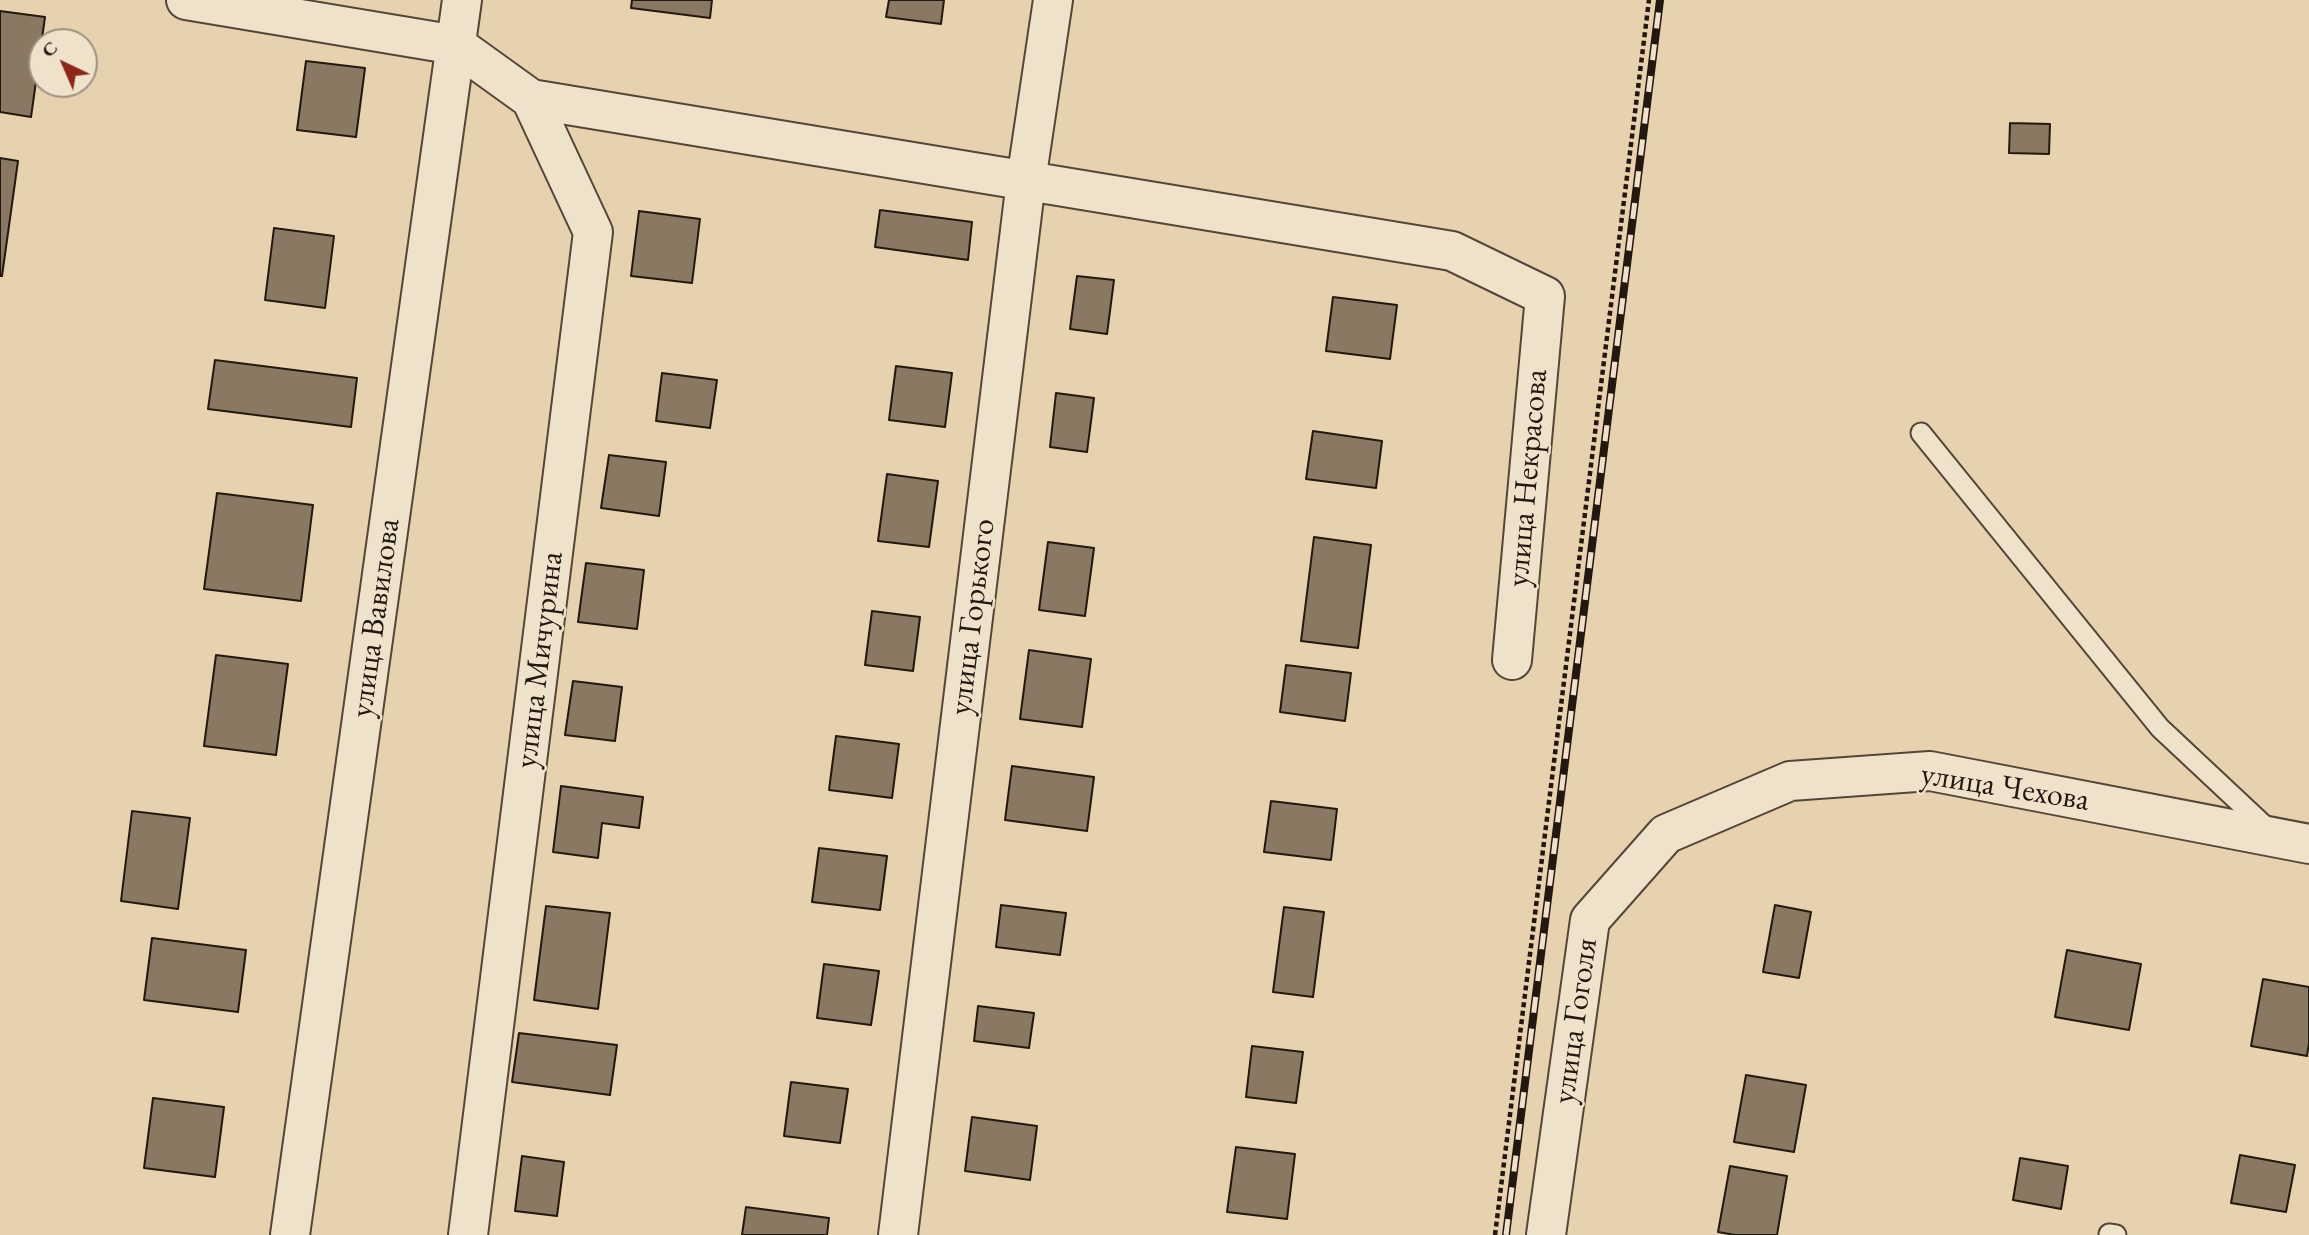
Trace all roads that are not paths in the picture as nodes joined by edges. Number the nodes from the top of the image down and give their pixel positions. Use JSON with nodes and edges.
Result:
{"nodes":[{"id":1,"x":186,"y":0,"type":"edge"},
{"id":2,"x":462,"y":0,"type":"edge"},
{"id":3,"x":1053,"y":0,"type":"edge"},
{"id":4,"x":456,"y":45,"type":"junction"},
{"id":5,"x":531,"y":99,"type":"junction"},
{"id":6,"x":1026,"y":181,"type":"junction"},
{"id":7,"x":1921,"y":433,"type":"dead end"},
{"id":8,"x":1512,"y":660,"type":"dead end"},
{"id":9,"x":1666,"y":834,"type":"joint"},
{"id":10,"x":2292,"y":840,"type":"edge"},
{"id":11,"x":290,"y":1235,"type":"edge"},
{"id":12,"x":468,"y":1235,"type":"edge"},
{"id":13,"x":898,"y":1235,"type":"edge"},
{"id":14,"x":1546,"y":1235,"type":"edge"}],
"edges":[{"from":1,"to":4,"type":"street"},
{"from":2,"to":4,"type":"street","name":"улица Вавилова"},
{"from":3,"to":6,"type":"street","name":"улица Горького"},
{"from":4,"to":5,"type":"street"},
{"from":4,"to":11,"type":"street","name":"улица Вавилова"},
{"from":5,"to":6,"type":"street"},
{"from":5,"to":12,"type":"street","name":"улица Мичурина"},
{"from":6,"to":8,"type":"street","name":"улица Некрасова"},
{"from":6,"to":13,"type":"street","name":"улица Горького"},
{"from":7,"to":10,"type":"lane"},
{"from":9,"to":10,"type":"street","name":"улица Чехова"},
{"from":9,"to":14,"type":"street","name":"улица Гоголя"}]}
